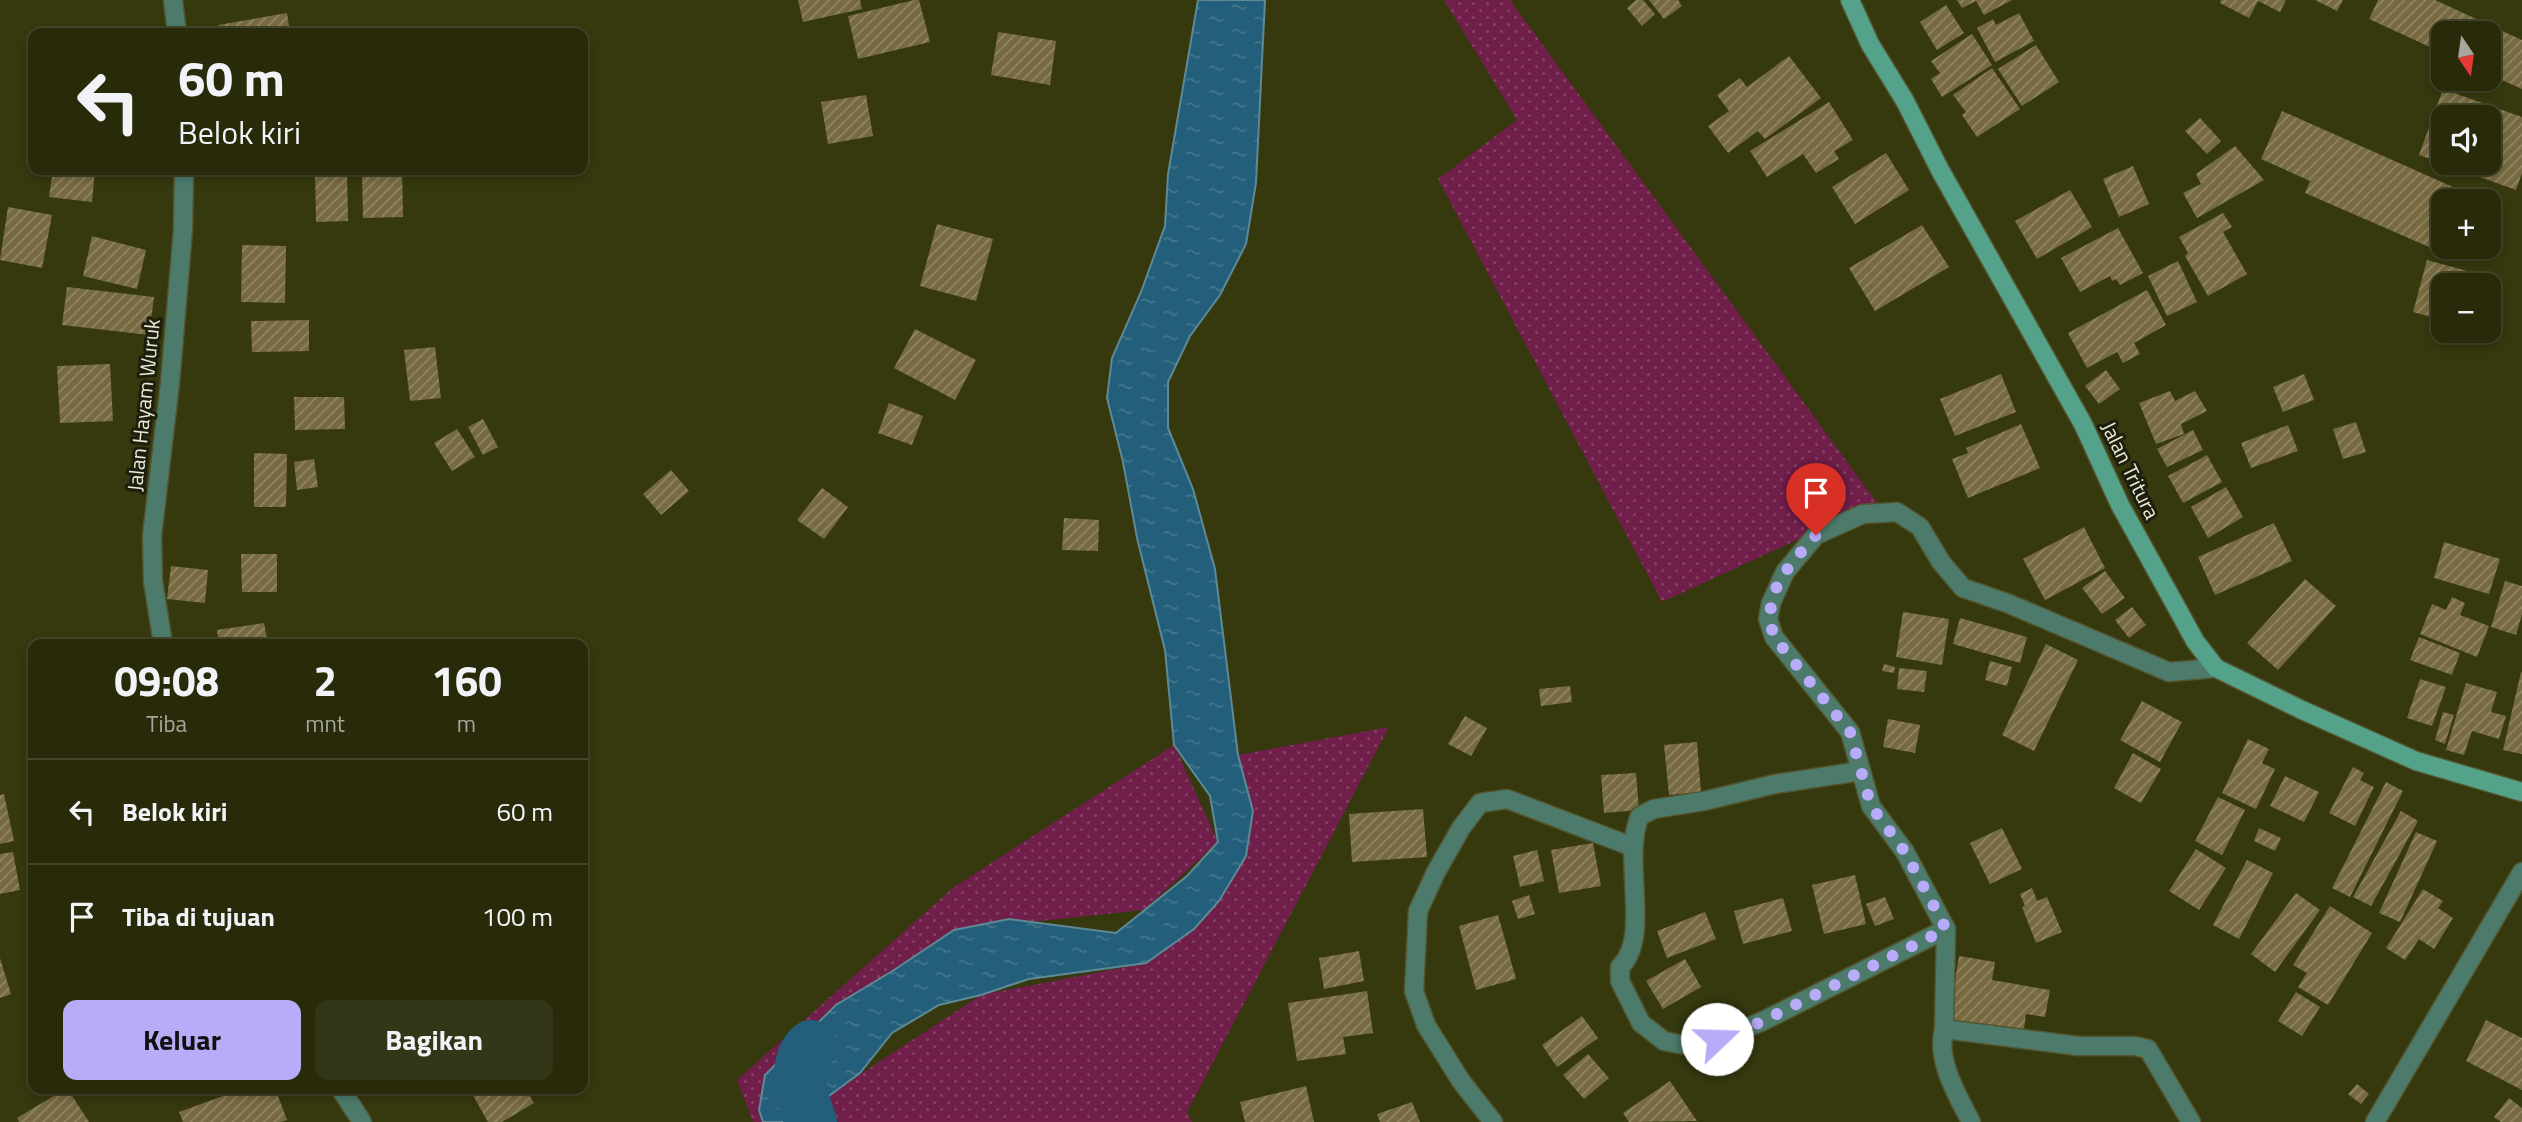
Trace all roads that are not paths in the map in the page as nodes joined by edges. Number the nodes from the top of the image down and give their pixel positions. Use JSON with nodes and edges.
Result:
{"nodes":[{"id":1,"x":173,"y":0,"type":"edge"},
{"id":2,"x":1850,"y":0,"type":"edge"},
{"id":3,"x":176,"y":28,"type":"edge"},
{"id":4,"x":184,"y":175,"type":"edge"},
{"id":5,"x":162,"y":639,"type":"edge"},
{"id":6,"x":2216,"y":668,"type":"junction"},
{"id":7,"x":1861,"y":771,"type":"junction"},
{"id":8,"x":2522,"y":792,"type":"edge"},
{"id":9,"x":1633,"y":847,"type":"junction"},
{"id":10,"x":2522,"y":872,"type":"edge"},
{"id":11,"x":1946,"y":929,"type":"junction"},
{"id":12,"x":1944,"y":1029,"type":"junction"},
{"id":13,"x":344,"y":1094,"type":"edge"},
{"id":14,"x":362,"y":1122,"type":"edge"},
{"id":15,"x":1493,"y":1122,"type":"edge"},
{"id":16,"x":1971,"y":1122,"type":"edge"},
{"id":17,"x":2191,"y":1122,"type":"edge"},
{"id":18,"x":2375,"y":1122,"type":"edge"}],
"edges":[{"from":1,"to":3,"type":"street"},
{"from":2,"to":6,"type":"street","name":"Jalan Tritura"},
{"from":4,"to":5,"type":"street","name":"Jalan Hayam Wuruk"},
{"from":6,"to":7,"type":"street"},
{"from":6,"to":8,"type":"street","name":"Jalan Tritura"},
{"from":7,"to":9,"type":"street"},
{"from":7,"to":11,"type":"street"},
{"from":9,"to":11,"type":"street"},
{"from":9,"to":15,"type":"street"},
{"from":10,"to":18,"type":"street"},
{"from":11,"to":12,"type":"street"},
{"from":12,"to":16,"type":"street"},
{"from":12,"to":17,"type":"street"},
{"from":13,"to":14,"type":"street"}]}
